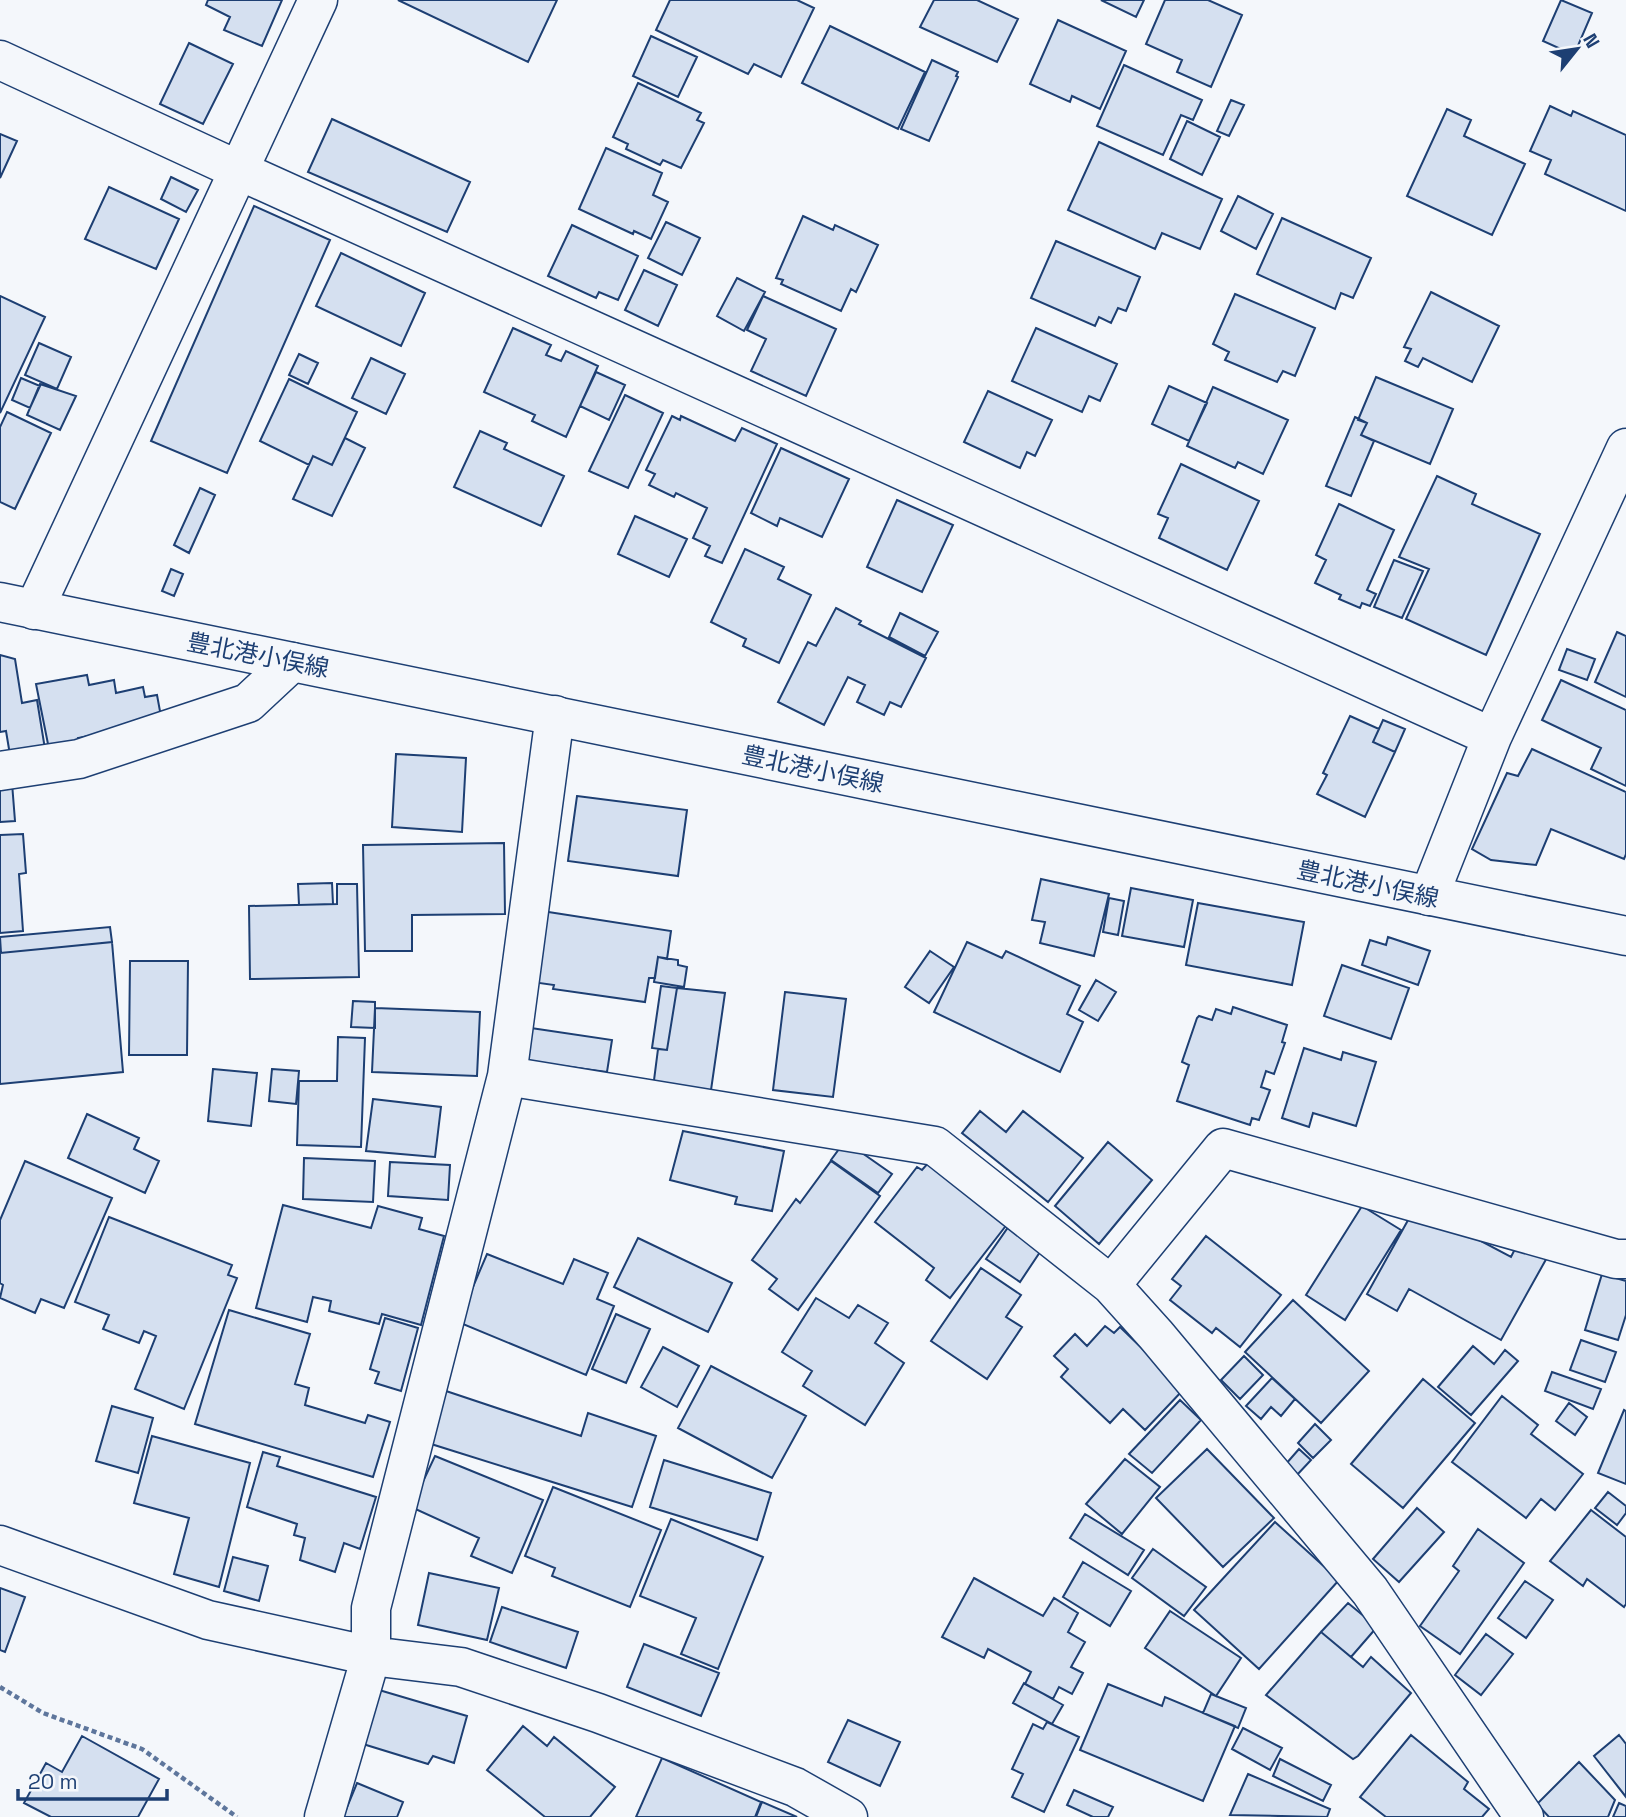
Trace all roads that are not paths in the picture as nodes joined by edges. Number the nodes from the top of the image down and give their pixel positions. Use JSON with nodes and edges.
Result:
{"nodes":[{"id":1,"x":318,"y":0,"type":"edge"},
{"id":2,"x":0,"y":61,"type":"edge"},
{"id":3,"x":238,"y":170,"type":"junction"},
{"id":4,"x":1626,"y":448,"type":"edge"},
{"id":5,"x":17,"y":606,"type":"edge"},
{"id":6,"x":292,"y":662,"type":"junction"},
{"id":7,"x":555,"y":715,"type":"junction"},
{"id":8,"x":1492,"y":737,"type":"junction"},
{"id":9,"x":0,"y":771,"type":"edge"},
{"id":10,"x":1429,"y":896,"type":"junction"},
{"id":11,"x":1621,"y":936,"type":"edge"},
{"id":12,"x":507,"y":1076,"type":"junction"},
{"id":13,"x":1626,"y":1259,"type":"edge"},
{"id":14,"x":1111,"y":1285,"type":"junction"},
{"id":15,"x":0,"y":1545,"type":"edge"},
{"id":16,"x":372,"y":1656,"type":"junction"},
{"id":17,"x":324,"y":1817,"type":"edge"},
{"id":18,"x":848,"y":1817,"type":"edge"},
{"id":19,"x":1524,"y":1817,"type":"edge"}],
"edges":[{"from":1,"to":3,"type":"street"},
{"from":2,"to":3,"type":"street"},
{"from":3,"to":5,"type":"street"},
{"from":3,"to":8,"type":"street"},
{"from":4,"to":8,"type":"street"},
{"from":5,"to":6,"type":"street","name":"豊北港小俣線"},
{"from":6,"to":7,"type":"street","name":"豊北港小俣線"},
{"from":6,"to":9,"type":"street"},
{"from":7,"to":10,"type":"street","name":"豊北港小俣線"},
{"from":7,"to":12,"type":"street"},
{"from":8,"to":10,"type":"street"},
{"from":10,"to":11,"type":"street","name":"豊北港小俣線"},
{"from":12,"to":14,"type":"street"},
{"from":12,"to":16,"type":"street"},
{"from":13,"to":14,"type":"street"},
{"from":14,"to":19,"type":"street"},
{"from":15,"to":16,"type":"street"},
{"from":16,"to":17,"type":"street"},
{"from":16,"to":18,"type":"street"}]}
